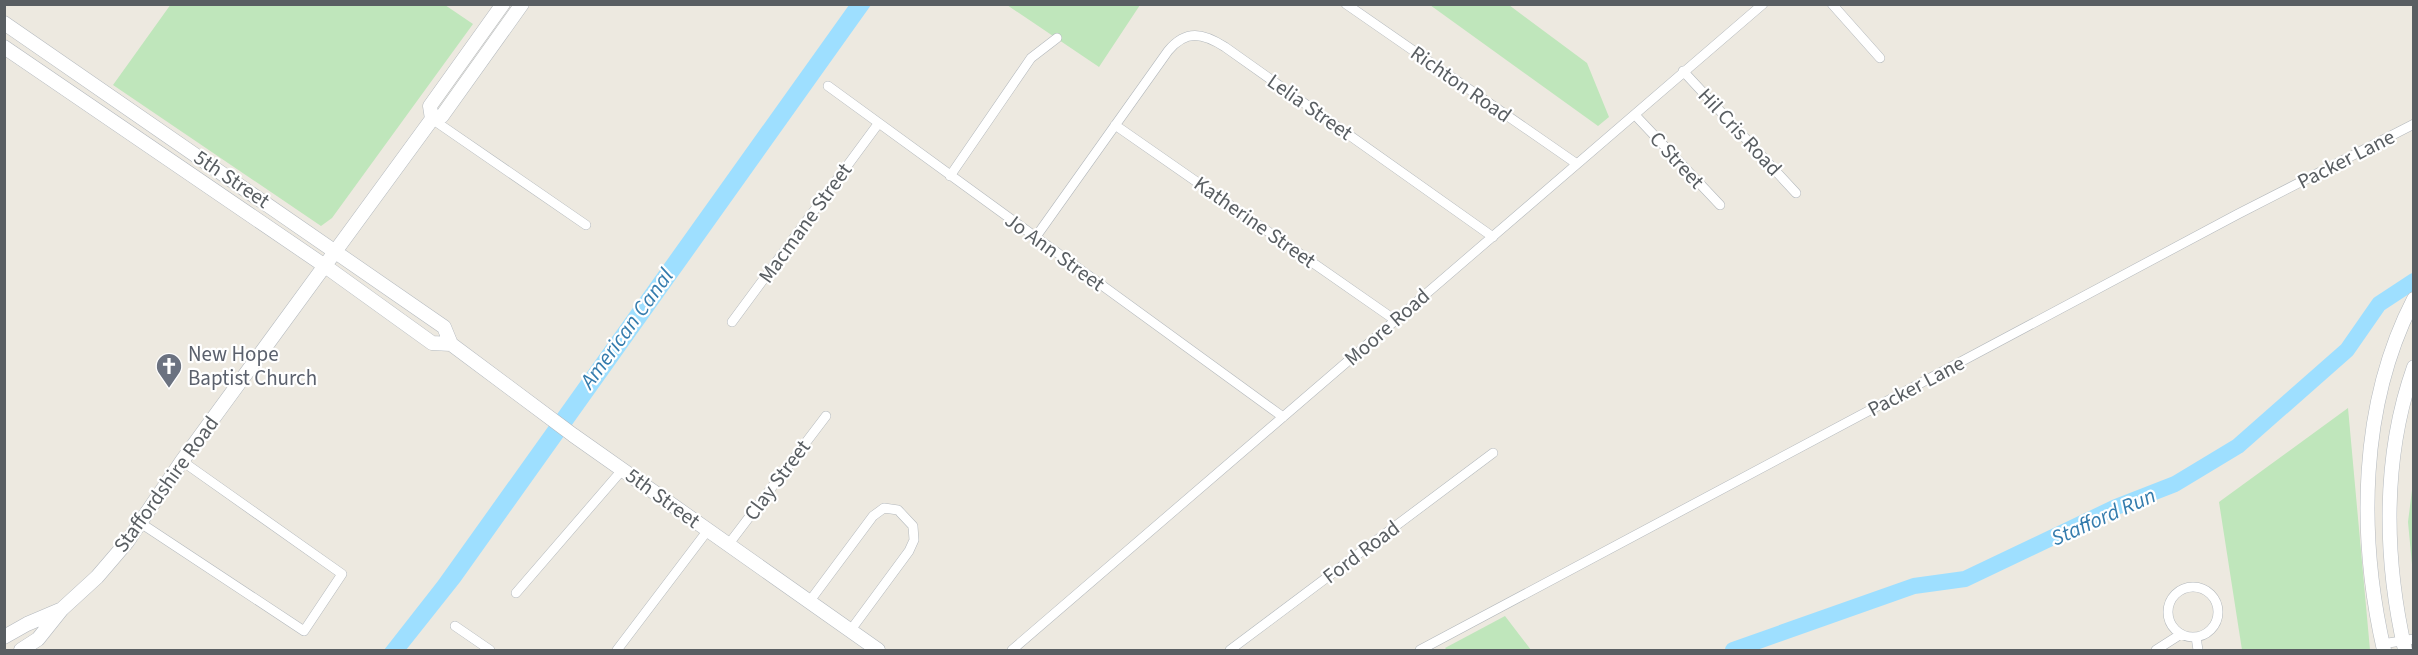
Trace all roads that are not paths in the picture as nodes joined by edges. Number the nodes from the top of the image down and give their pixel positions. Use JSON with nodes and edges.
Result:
{"nodes":[{"id":1,"x":503,"y":4,"type":"edge"},
{"id":2,"x":522,"y":4,"type":"edge"},
{"id":3,"x":1346,"y":4,"type":"edge"},
{"id":4,"x":1763,"y":4,"type":"edge"},
{"id":5,"x":1832,"y":4,"type":"edge"},
{"id":6,"x":8,"y":25,"type":"edge"},
{"id":7,"x":1057,"y":38,"type":"dead end"},
{"id":8,"x":5,"y":47,"type":"edge"},
{"id":9,"x":1880,"y":58,"type":"dead end"},
{"id":10,"x":1683,"y":71,"type":"junction"},
{"id":11,"x":828,"y":86,"type":"dead end"},
{"id":12,"x":106,"y":93,"type":"junction"},
{"id":13,"x":96,"y":109,"type":"junction"},
{"id":14,"x":1635,"y":115,"type":"junction"},
{"id":15,"x":432,"y":119,"type":"junction"},
{"id":16,"x":878,"y":124,"type":"junction"},
{"id":17,"x":1115,"y":124,"type":"junction"},
{"id":18,"x":2414,"y":124,"type":"edge"},
{"id":19,"x":192,"y":152,"type":"junction"},
{"id":20,"x":1577,"y":164,"type":"junction"},
{"id":21,"x":181,"y":168,"type":"junction"},
{"id":22,"x":950,"y":176,"type":"junction"},
{"id":23,"x":248,"y":190,"type":"junction"},
{"id":24,"x":1796,"y":193,"type":"dead end"},
{"id":25,"x":1720,"y":205,"type":"dead end"},
{"id":26,"x":238,"y":206,"type":"junction"},
{"id":27,"x":586,"y":225,"type":"dead end"},
{"id":28,"x":1493,"y":237,"type":"junction"},
{"id":29,"x":1035,"y":238,"type":"junction"},
{"id":30,"x":336,"y":250,"type":"junction"},
{"id":31,"x":325,"y":266,"type":"junction"},
{"id":32,"x":399,"y":296,"type":"junction"},
{"id":33,"x":2414,"y":299,"type":"edge"},
{"id":34,"x":392,"y":314,"type":"junction"},
{"id":35,"x":1395,"y":320,"type":"junction"},
{"id":36,"x":732,"y":322,"type":"dead end"},
{"id":37,"x":451,"y":344,"type":"junction"},
{"id":38,"x":2414,"y":367,"type":"edge"},
{"id":39,"x":825,"y":416,"type":"dead end"},
{"id":40,"x":1283,"y":417,"type":"junction"},
{"id":41,"x":1493,"y":453,"type":"dead end"},
{"id":42,"x":182,"y":461,"type":"junction"},
{"id":43,"x":623,"y":469,"type":"junction"},
{"id":44,"x":142,"y":524,"type":"junction"},
{"id":45,"x":708,"y":530,"type":"junction"},
{"id":46,"x":728,"y":545,"type":"junction"},
{"id":47,"x":516,"y":593,"type":"dead end"},
{"id":48,"x":809,"y":602,"type":"junction"},
{"id":49,"x":62,"y":609,"type":"junction"},
{"id":50,"x":455,"y":626,"type":"dead end"},
{"id":51,"x":850,"y":631,"type":"junction"},
{"id":52,"x":2181,"y":634,"type":"junction"},
{"id":53,"x":4,"y":637,"type":"edge"},
{"id":54,"x":2196,"y":637,"type":"junction"},
{"id":55,"x":2407,"y":643,"type":"edge"},
{"id":56,"x":2383,"y":647,"type":"edge"},
{"id":57,"x":21,"y":651,"type":"edge"},
{"id":58,"x":490,"y":651,"type":"edge"},
{"id":59,"x":617,"y":651,"type":"edge"},
{"id":60,"x":878,"y":651,"type":"edge"},
{"id":61,"x":1012,"y":651,"type":"edge"},
{"id":62,"x":1230,"y":651,"type":"edge"},
{"id":63,"x":1420,"y":651,"type":"edge"},
{"id":64,"x":2156,"y":651,"type":"edge"},
{"id":65,"x":2198,"y":651,"type":"edge"}],
"edges":[{"from":1,"to":15,"type":"main road","name":"Staffordshire Road"},
{"from":2,"to":15,"type":"main road","name":"Staffordshire Road"},
{"from":3,"to":20,"type":"street","name":"Richton Road"},
{"from":4,"to":10,"type":"street","name":"Moore Road"},
{"from":5,"to":9,"type":"street"},
{"from":6,"to":8,"type":"main road"},
{"from":6,"to":12,"type":"main road","name":"5th Street"},
{"from":7,"to":22,"type":"street"},
{"from":8,"to":13,"type":"main road","name":"5th Street"},
{"from":10,"to":14,"type":"street","name":"Moore Road"},
{"from":10,"to":24,"type":"street","name":"Hil Cris Road"},
{"from":11,"to":16,"type":"street","name":"Jo Ann Street"},
{"from":12,"to":13,"type":"main road"},
{"from":12,"to":19,"type":"main road","name":"5th Street"},
{"from":13,"to":21,"type":"main road","name":"5th Street"},
{"from":14,"to":20,"type":"street","name":"Moore Road"},
{"from":14,"to":25,"type":"street","name":"C Street"},
{"from":15,"to":27,"type":"street"},
{"from":15,"to":30,"type":"main road","name":"Staffordshire Road"},
{"from":16,"to":22,"type":"street","name":"Jo Ann Street"},
{"from":16,"to":36,"type":"street","name":"Macmane Street"},
{"from":17,"to":28,"type":"street","name":"Lelia Street"},
{"from":17,"to":29,"type":"street","name":"Lelia Street"},
{"from":17,"to":35,"type":"street","name":"Katherine Street"},
{"from":18,"to":63,"type":"street","name":"Packer Lane"},
{"from":19,"to":21,"type":"main road"},
{"from":19,"to":23,"type":"main road","name":"5th Street"},
{"from":20,"to":28,"type":"street","name":"Moore Road"},
{"from":21,"to":26,"type":"main road","name":"5th Street"},
{"from":22,"to":29,"type":"street","name":"Jo Ann Street"},
{"from":23,"to":26,"type":"main road"},
{"from":23,"to":30,"type":"main road","name":"5th Street"},
{"from":26,"to":31,"type":"main road","name":"5th Street"},
{"from":28,"to":35,"type":"street","name":"Moore Road"},
{"from":29,"to":40,"type":"street","name":"Jo Ann Street"},
{"from":30,"to":31,"type":"main road","name":"Staffordshire Road"},
{"from":30,"to":32,"type":"main road","name":"5th Street"},
{"from":31,"to":34,"type":"main road","name":"5th Street"},
{"from":31,"to":42,"type":"main road","name":"Staffordshire Road"},
{"from":32,"to":34,"type":"main road"},
{"from":32,"to":37,"type":"main road","name":"5th Street"},
{"from":33,"to":56,"type":"main road"},
{"from":34,"to":37,"type":"main road","name":"5th Street"},
{"from":35,"to":40,"type":"street","name":"Moore Road"},
{"from":37,"to":43,"type":"main road","name":"5th Street"},
{"from":38,"to":55,"type":"main road"},
{"from":39,"to":46,"type":"street","name":"Clay Street"},
{"from":40,"to":61,"type":"street","name":"Moore Road"},
{"from":41,"to":62,"type":"street","name":"Ford Road"},
{"from":42,"to":44,"type":"main road","name":"Staffordshire Road"},
{"from":42,"to":44,"type":"street"},
{"from":43,"to":45,"type":"main road","name":"5th Street"},
{"from":43,"to":47,"type":"street"},
{"from":44,"to":49,"type":"main road","name":"Staffordshire Road"},
{"from":45,"to":46,"type":"main road","name":"5th Street"},
{"from":45,"to":59,"type":"street"},
{"from":46,"to":48,"type":"main road","name":"5th Street"},
{"from":48,"to":51,"type":"main road","name":"5th Street"},
{"from":48,"to":51,"type":"street"},
{"from":49,"to":53,"type":"main road","name":"Staffordshire Road"},
{"from":49,"to":57,"type":"main road","name":"Staffordshire Road"},
{"from":50,"to":58,"type":"street"},
{"from":51,"to":60,"type":"main road","name":"5th Street"},
{"from":52,"to":54,"type":"street"},
{"from":52,"to":54,"type":"street"},
{"from":52,"to":64,"type":"street"},
{"from":54,"to":65,"type":"street"},
{"from":55,"to":56,"type":"street"}]}
